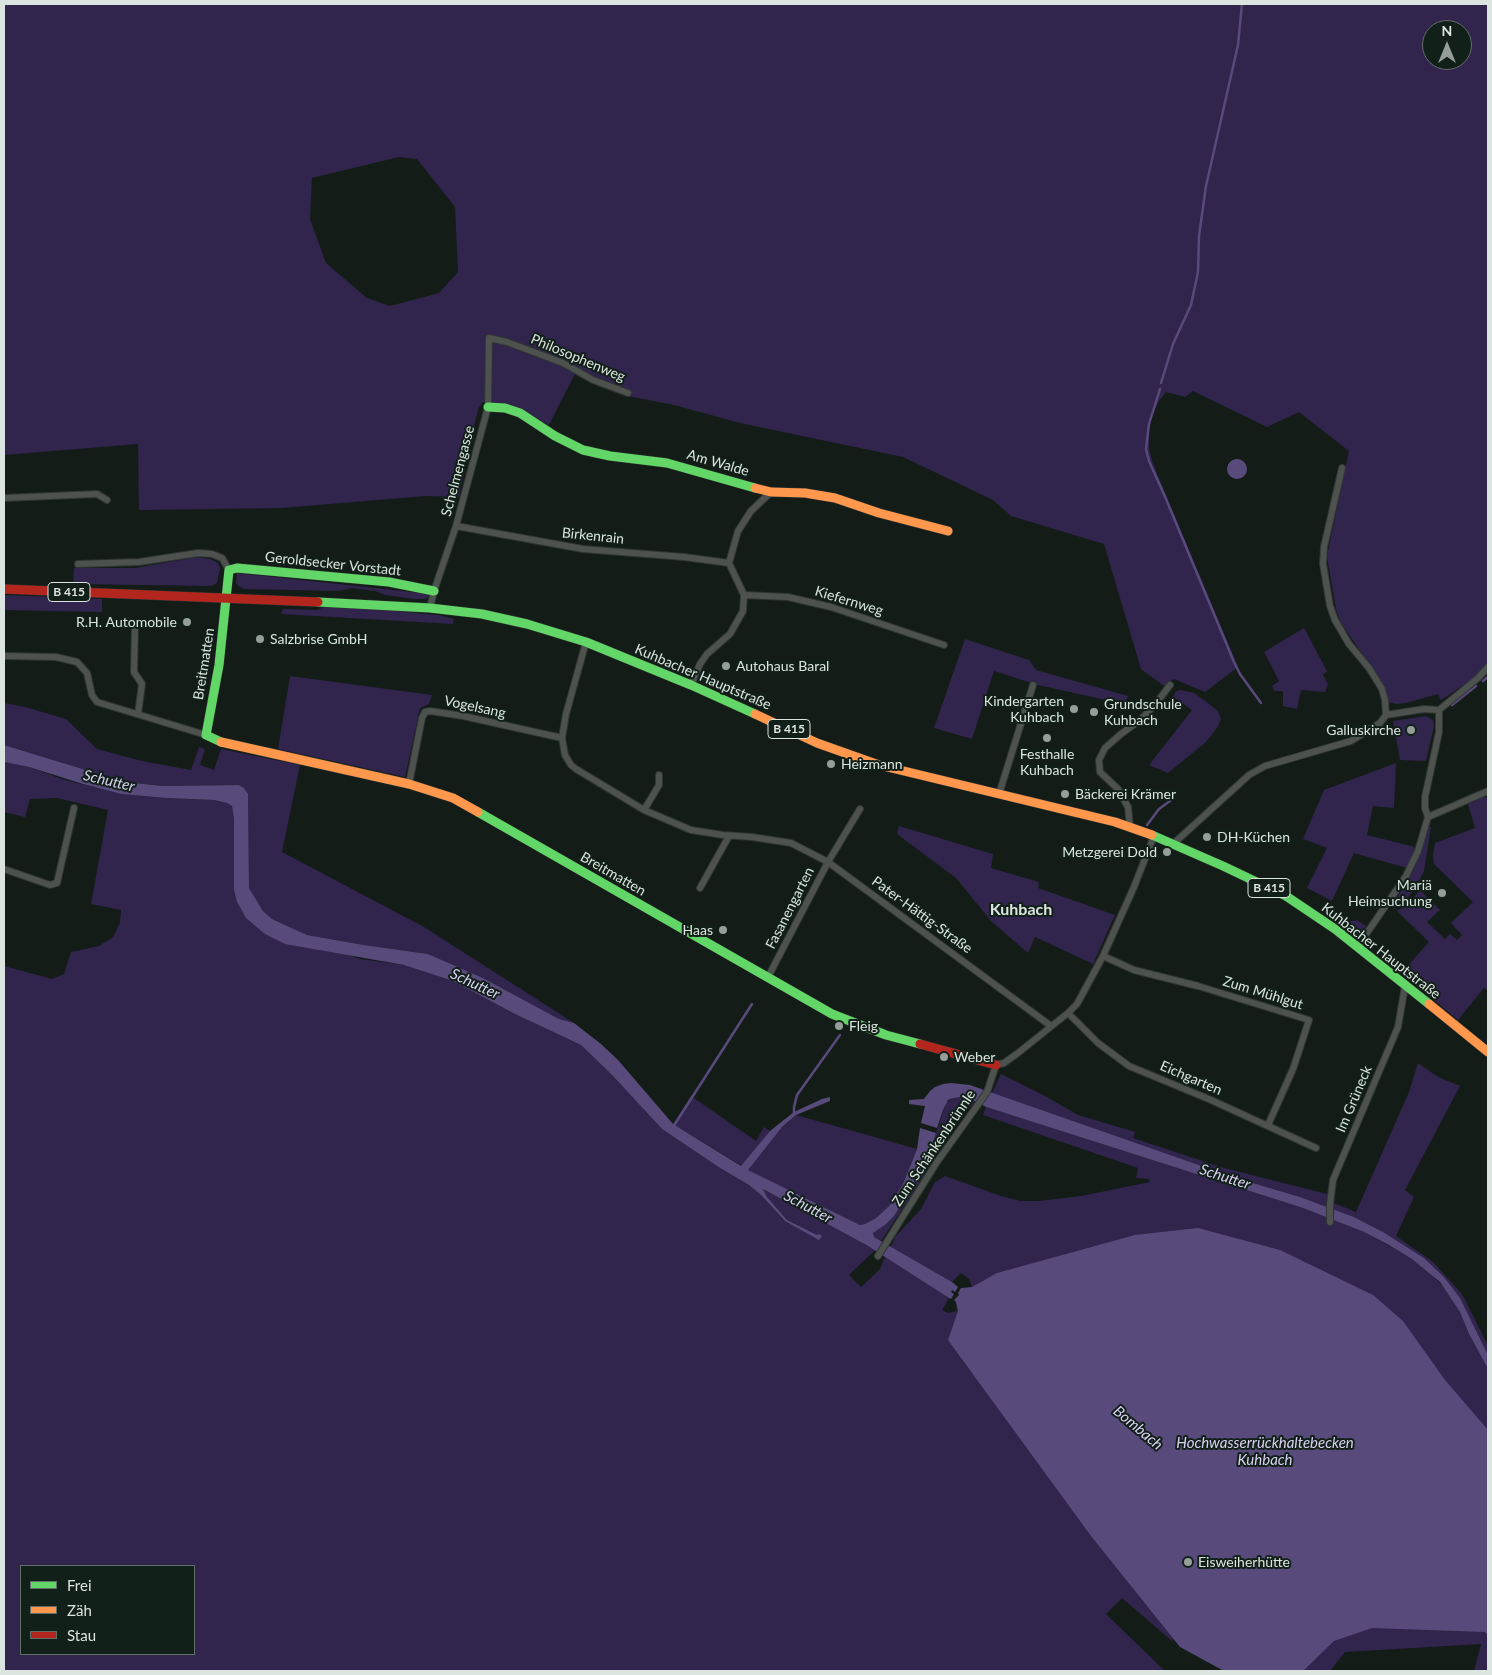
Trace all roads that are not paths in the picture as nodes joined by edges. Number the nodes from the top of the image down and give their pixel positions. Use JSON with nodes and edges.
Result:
{"nodes":[{"id":1,"x":489,"y":338,"type":"joint"},
{"id":2,"x":628,"y":393,"type":"dead end"},
{"id":3,"x":488,"y":408,"type":"junction"},
{"id":4,"x":1342,"y":468,"type":"dead end"},
{"id":5,"x":770,"y":492,"type":"junction"},
{"id":6,"x":4,"y":498,"type":"edge"},
{"id":7,"x":107,"y":500,"type":"dead end"},
{"id":8,"x":456,"y":526,"type":"junction"},
{"id":9,"x":948,"y":531,"type":"dead end"},
{"id":10,"x":729,"y":563,"type":"junction"},
{"id":11,"x":78,"y":564,"type":"dead end"},
{"id":12,"x":229,"y":570,"type":"junction"},
{"id":13,"x":4,"y":589,"type":"edge"},
{"id":14,"x":434,"y":591,"type":"junction"},
{"id":15,"x":744,"y":595,"type":"junction"},
{"id":16,"x":227,"y":598,"type":"junction"},
{"id":17,"x":430,"y":608,"type":"junction"},
{"id":18,"x":154,"y":623,"type":"dead end"},
{"id":19,"x":586,"y":642,"type":"junction"},
{"id":20,"x":944,"y":645,"type":"dead end"},
{"id":21,"x":4,"y":656,"type":"edge"},
{"id":22,"x":1488,"y":667,"type":"edge"},
{"id":23,"x":691,"y":685,"type":"junction"},
{"id":24,"x":1033,"y":685,"type":"dead end"},
{"id":25,"x":1170,"y":685,"type":"dead end"},
{"id":26,"x":1439,"y":710,"type":"junction"},
{"id":27,"x":138,"y":714,"type":"junction"},
{"id":28,"x":1386,"y":715,"type":"junction"},
{"id":29,"x":206,"y":735,"type":"junction"},
{"id":30,"x":562,"y":738,"type":"junction"},
{"id":31,"x":659,"y":775,"type":"dead end"},
{"id":32,"x":409,"y":784,"type":"junction"},
{"id":33,"x":1488,"y":792,"type":"edge"},
{"id":34,"x":999,"y":794,"type":"junction"},
{"id":35,"x":74,"y":808,"type":"dead end"},
{"id":36,"x":860,"y":809,"type":"dead end"},
{"id":37,"x":644,"y":810,"type":"junction"},
{"id":38,"x":1428,"y":817,"type":"junction"},
{"id":39,"x":1130,"y":827,"type":"junction"},
{"id":40,"x":729,"y":836,"type":"junction"},
{"id":41,"x":1154,"y":836,"type":"junction"},
{"id":42,"x":1173,"y":844,"type":"junction"},
{"id":43,"x":828,"y":862,"type":"junction"},
{"id":44,"x":4,"y":869,"type":"edge"},
{"id":45,"x":700,"y":888,"type":"dead end"},
{"id":46,"x":1358,"y":946,"type":"junction"},
{"id":47,"x":1103,"y":956,"type":"junction"},
{"id":48,"x":768,"y":977,"type":"junction"},
{"id":49,"x":1406,"y":986,"type":"junction"},
{"id":50,"x":1068,"y":1013,"type":"junction"},
{"id":51,"x":1051,"y":1026,"type":"junction"},
{"id":52,"x":1488,"y":1052,"type":"edge"},
{"id":53,"x":996,"y":1065,"type":"junction"},
{"id":54,"x":1268,"y":1125,"type":"junction"},
{"id":55,"x":1316,"y":1148,"type":"dead end"},
{"id":56,"x":1330,"y":1222,"type":"dead end"},
{"id":57,"x":878,"y":1256,"type":"dead end"}],
"edges":[{"from":1,"to":2,"type":"street","name":"Philosophenweg"},
{"from":1,"to":3,"type":"street","name":"Schelmengasse"},
{"from":3,"to":5,"type":"street","name":"Am Walde"},
{"from":3,"to":8,"type":"street","name":"Schelmengasse"},
{"from":4,"to":28,"type":"street"},
{"from":5,"to":9,"type":"street","name":"Am Walde"},
{"from":5,"to":10,"type":"street"},
{"from":6,"to":7,"type":"street"},
{"from":8,"to":10,"type":"street","name":"Birkenrain"},
{"from":8,"to":14,"type":"street","name":"Schelmengasse"},
{"from":10,"to":15,"type":"street"},
{"from":11,"to":12,"type":"street"},
{"from":12,"to":14,"type":"street","name":"Geroldsecker Vorstadt"},
{"from":12,"to":16,"type":"street"},
{"from":13,"to":16,"type":"street","number":"B 415"},
{"from":14,"to":17,"type":"street","name":"Schelmengasse"},
{"from":15,"to":20,"type":"street","name":"Kiefernweg"},
{"from":15,"to":23,"type":"street"},
{"from":16,"to":17,"type":"street","number":"B 415"},
{"from":16,"to":29,"type":"street","name":"Breitmatten"},
{"from":17,"to":19,"type":"street","name":"Kuhbacher Hauptstraße","number":"B 415"},
{"from":18,"to":27,"type":"street"},
{"from":19,"to":23,"type":"street","name":"Kuhbacher Hauptstraße","number":"B 415"},
{"from":19,"to":30,"type":"street","name":"Fasanengarten"},
{"from":21,"to":27,"type":"street","name":"Breitmatten"},
{"from":22,"to":26,"type":"street"},
{"from":23,"to":34,"type":"street","name":"Kuhbacher Hauptstraße","number":"B 415"},
{"from":24,"to":34,"type":"street"},
{"from":25,"to":39,"type":"street"},
{"from":26,"to":28,"type":"street"},
{"from":26,"to":38,"type":"street"},
{"from":27,"to":29,"type":"street","name":"Breitmatten"},
{"from":28,"to":42,"type":"street"},
{"from":29,"to":32,"type":"street","name":"Breitmatten"},
{"from":30,"to":32,"type":"street","name":"Vogelsang"},
{"from":30,"to":37,"type":"street","name":"Fasanengarten"},
{"from":31,"to":37,"type":"street"},
{"from":32,"to":48,"type":"street","name":"Breitmatten"},
{"from":33,"to":38,"type":"street"},
{"from":34,"to":39,"type":"street","name":"Kuhbacher Hauptstraße","number":"B 415"},
{"from":35,"to":44,"type":"street"},
{"from":36,"to":43,"type":"street"},
{"from":37,"to":40,"type":"street","name":"Fasanengarten"},
{"from":38,"to":46,"type":"street"},
{"from":39,"to":41,"type":"street","name":"Kuhbacher Hauptstraße","number":"B 415"},
{"from":40,"to":43,"type":"street","name":"Fasanengarten"},
{"from":40,"to":45,"type":"street"},
{"from":41,"to":42,"type":"street","name":"Kuhbacher Hauptstraße","number":"B 415"},
{"from":41,"to":47,"type":"street"},
{"from":42,"to":46,"type":"street","name":"Kuhbacher Hauptstraße","number":"B 415"},
{"from":43,"to":48,"type":"street","name":"Fasanengarten"},
{"from":43,"to":51,"type":"street","name":"Pater-Hättig-Straße"},
{"from":46,"to":49,"type":"street","name":"Kuhbacher Hauptstraße","number":"B 415"},
{"from":47,"to":50,"type":"street"},
{"from":47,"to":54,"type":"street","name":"Zum Mühlgut"},
{"from":48,"to":53,"type":"street","name":"Breitmatten"},
{"from":49,"to":52,"type":"street","name":"Kuhbacher Hauptstraße","number":"B 415"},
{"from":49,"to":56,"type":"street","name":"Im Grüneck"},
{"from":50,"to":51,"type":"street"},
{"from":50,"to":54,"type":"street","name":"Eichgarten"},
{"from":51,"to":53,"type":"street"},
{"from":53,"to":57,"type":"street","name":"Zum Schänkenbrünnle"},
{"from":54,"to":55,"type":"street","name":"Eichgarten"}]}
